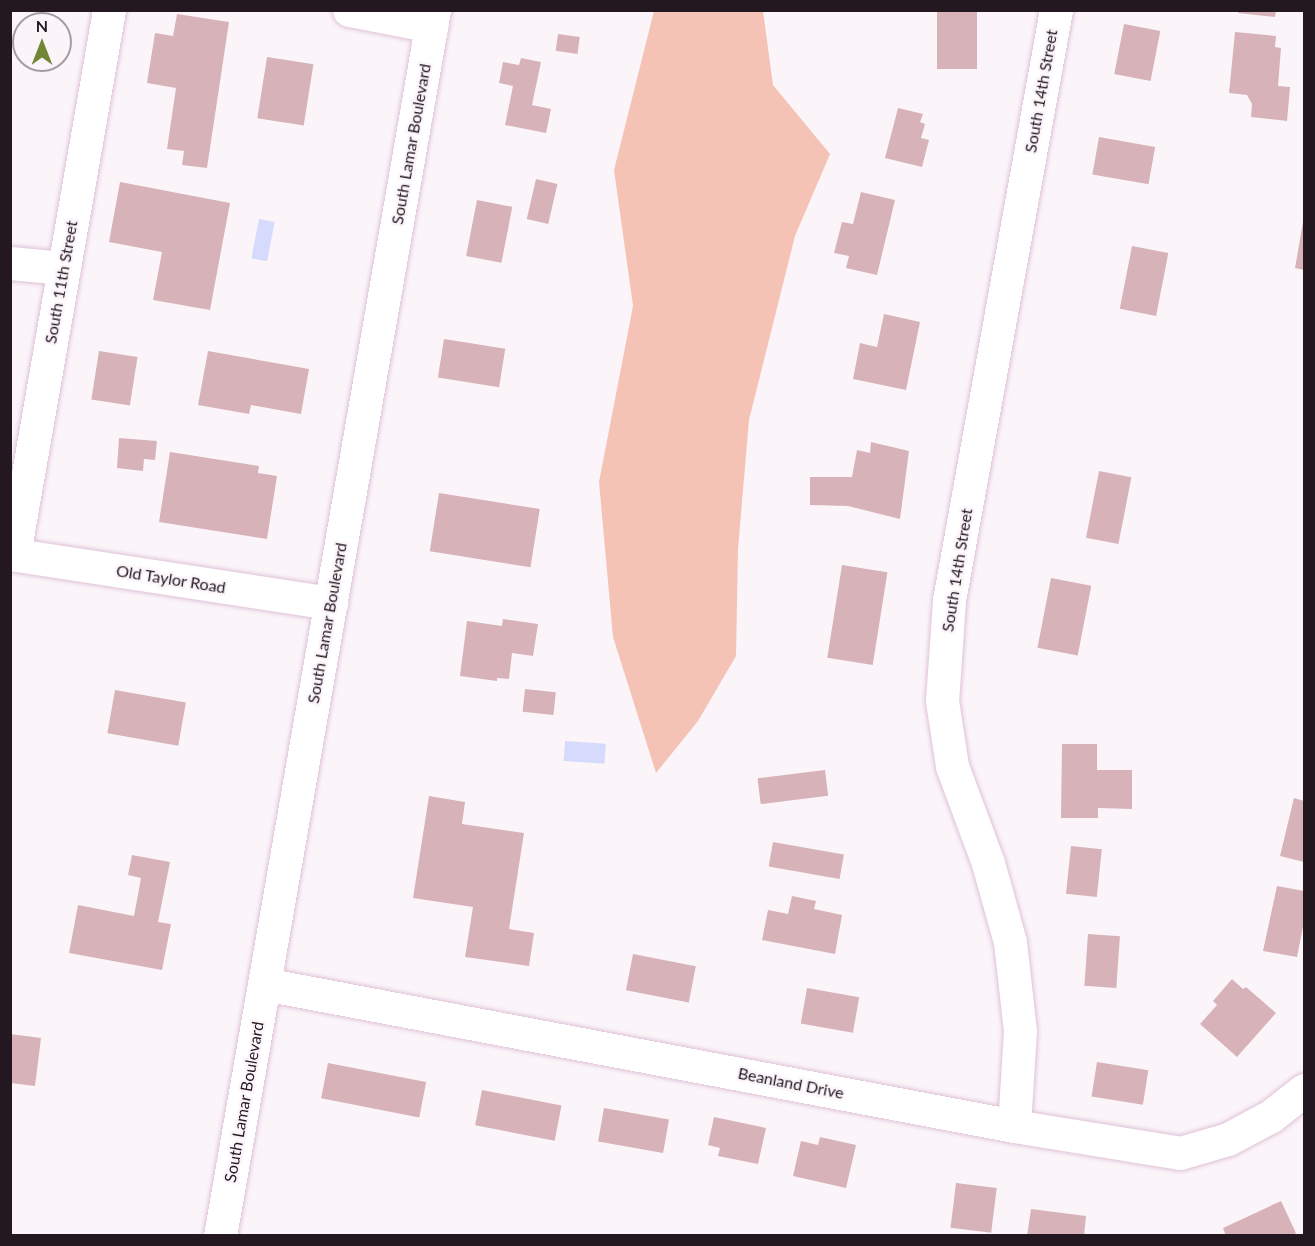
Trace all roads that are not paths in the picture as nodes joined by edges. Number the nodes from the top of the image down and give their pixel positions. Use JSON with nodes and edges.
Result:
{"nodes":[{"id":1,"x":109,"y":10,"type":"edge"},
{"id":2,"x":349,"y":10,"type":"edge"},
{"id":3,"x":1056,"y":10,"type":"edge"},
{"id":4,"x":433,"y":18,"type":"edge"},
{"id":5,"x":10,"y":263,"type":"edge"},
{"id":6,"x":64,"y":268,"type":"junction"},
{"id":7,"x":12,"y":554,"type":"edge"},
{"id":8,"x":331,"y":603,"type":"junction"},
{"id":9,"x":264,"y":984,"type":"junction"},
{"id":10,"x":1305,"y":1090,"type":"edge"},
{"id":11,"x":1014,"y":1126,"type":"junction"},
{"id":12,"x":220,"y":1236,"type":"edge"}],
"edges":[{"from":1,"to":6,"type":"street","name":"South 11th Street"},
{"from":2,"to":4,"type":"street"},
{"from":3,"to":11,"type":"street","name":"South 14th Street"},
{"from":4,"to":8,"type":"street","name":"South Lamar Boulevard"},
{"from":5,"to":6,"type":"street"},
{"from":6,"to":7,"type":"street","name":"South 11th Street"},
{"from":7,"to":8,"type":"street","name":"Old Taylor Road"},
{"from":8,"to":9,"type":"street","name":"South Lamar Boulevard"},
{"from":9,"to":11,"type":"street","name":"Beanland Drive"},
{"from":9,"to":12,"type":"street","name":"South Lamar Boulevard"},
{"from":10,"to":11,"type":"street","name":"Beanland Drive"}]}
